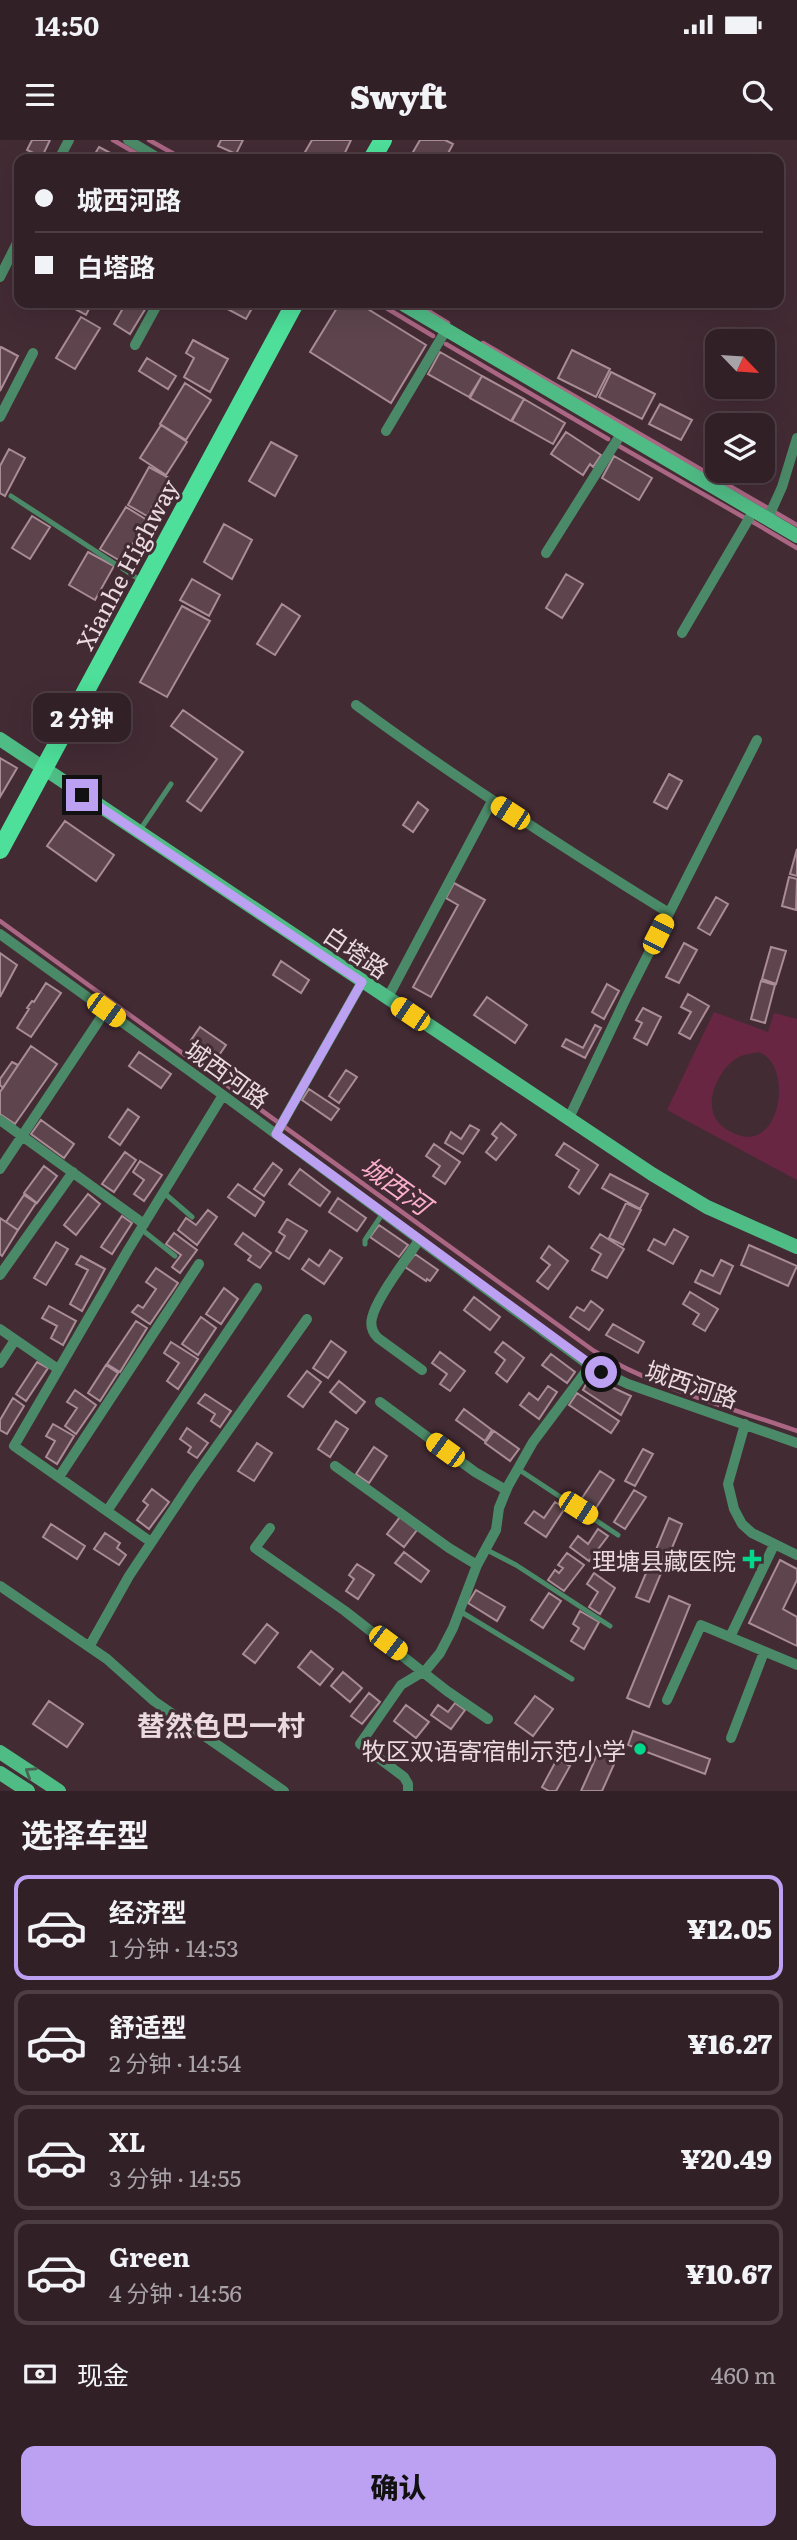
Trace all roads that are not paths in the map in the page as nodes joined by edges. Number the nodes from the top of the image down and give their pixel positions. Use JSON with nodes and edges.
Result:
{"nodes":[{"id":1,"x":128,"y":140,"type":"edge"},
{"id":2,"x":152,"y":154,"type":"edge"},
{"id":3,"x":14,"y":249,"type":"edge"},
{"id":4,"x":0,"y":277,"type":"edge"},
{"id":5,"x":155,"y":308,"type":"edge"},
{"id":6,"x":292,"y":308,"type":"edge"},
{"id":7,"x":409,"y":308,"type":"edge"},
{"id":8,"x":446,"y":330,"type":"junction"},
{"id":9,"x":135,"y":345,"type":"dead end"},
{"id":10,"x":33,"y":353,"type":"dead end"},
{"id":11,"x":0,"y":416,"type":"edge"},
{"id":12,"x":386,"y":431,"type":"dead end"},
{"id":13,"x":621,"y":434,"type":"junction"},
{"id":14,"x":797,"y":439,"type":"edge"},
{"id":15,"x":10,"y":496,"type":"dead end"},
{"id":16,"x":754,"y":510,"type":"junction"},
{"id":17,"x":771,"y":513,"type":"junction"},
{"id":18,"x":797,"y":536,"type":"edge"},
{"id":19,"x":546,"y":553,"type":"dead end"},
{"id":20,"x":144,"y":583,"type":"junction"},
{"id":21,"x":682,"y":633,"type":"dead end"},
{"id":22,"x":356,"y":705,"type":"dead end"},
{"id":23,"x":0,"y":739,"type":"edge"},
{"id":24,"x":757,"y":740,"type":"dead end"},
{"id":25,"x":42,"y":768,"type":"junction"},
{"id":26,"x":171,"y":784,"type":"dead end"},
{"id":27,"x":492,"y":801,"type":"junction"},
{"id":28,"x":139,"y":832,"type":"junction"},
{"id":29,"x":0,"y":850,"type":"edge"},
{"id":30,"x":669,"y":913,"type":"junction"},
{"id":31,"x":0,"y":934,"type":"edge"},
{"id":32,"x":362,"y":982,"type":"junction"},
{"id":33,"x":387,"y":999,"type":"junction"},
{"id":34,"x":106,"y":1010,"type":"junction"},
{"id":35,"x":223,"y":1095,"type":"junction"},
{"id":36,"x":0,"y":1120,"type":"edge"},
{"id":37,"x":568,"y":1120,"type":"junction"},
{"id":38,"x":280,"y":1127,"type":"junction"},
{"id":39,"x":22,"y":1135,"type":"junction"},
{"id":40,"x":0,"y":1169,"type":"edge"},
{"id":41,"x":72,"y":1172,"type":"junction"},
{"id":42,"x":163,"y":1192,"type":"junction"},
{"id":43,"x":383,"y":1213,"type":"junction"},
{"id":44,"x":192,"y":1217,"type":"dead end"},
{"id":45,"x":142,"y":1226,"type":"junction"},
{"id":46,"x":419,"y":1240,"type":"junction"},
{"id":47,"x":365,"y":1244,"type":"dead end"},
{"id":48,"x":797,"y":1247,"type":"edge"},
{"id":49,"x":175,"y":1256,"type":"dead end"},
{"id":50,"x":200,"y":1264,"type":"dead end"},
{"id":51,"x":0,"y":1275,"type":"edge"},
{"id":52,"x":257,"y":1288,"type":"dead end"},
{"id":53,"x":307,"y":1319,"type":"dead end"},
{"id":54,"x":0,"y":1329,"type":"edge"},
{"id":55,"x":15,"y":1340,"type":"junction"},
{"id":56,"x":0,"y":1363,"type":"edge"},
{"id":57,"x":590,"y":1366,"type":"junction"},
{"id":58,"x":58,"y":1369,"type":"junction"},
{"id":59,"x":422,"y":1370,"type":"dead end"},
{"id":60,"x":380,"y":1402,"type":"dead end"},
{"id":61,"x":745,"y":1424,"type":"junction"},
{"id":62,"x":797,"y":1443,"type":"edge"},
{"id":63,"x":335,"y":1466,"type":"dead end"},
{"id":64,"x":519,"y":1469,"type":"junction"},
{"id":65,"x":59,"y":1477,"type":"junction"},
{"id":66,"x":506,"y":1490,"type":"junction"},
{"id":67,"x":107,"y":1511,"type":"junction"},
{"id":68,"x":270,"y":1528,"type":"dead end"},
{"id":69,"x":618,"y":1535,"type":"dead end"},
{"id":70,"x":151,"y":1542,"type":"junction"},
{"id":71,"x":774,"y":1545,"type":"junction"},
{"id":72,"x":485,"y":1549,"type":"junction"},
{"id":73,"x":797,"y":1555,"type":"edge"},
{"id":74,"x":477,"y":1564,"type":"junction"},
{"id":75,"x":0,"y":1586,"type":"edge"},
{"id":76,"x":458,"y":1610,"type":"junction"},
{"id":77,"x":610,"y":1626,"type":"dead end"},
{"id":78,"x":730,"y":1637,"type":"junction"},
{"id":79,"x":89,"y":1647,"type":"junction"},
{"id":80,"x":764,"y":1652,"type":"junction"},
{"id":81,"x":797,"y":1665,"type":"edge"},
{"id":82,"x":423,"y":1672,"type":"junction"},
{"id":83,"x":572,"y":1679,"type":"dead end"},
{"id":84,"x":667,"y":1700,"type":"dead end"},
{"id":85,"x":488,"y":1719,"type":"dead end"},
{"id":86,"x":731,"y":1738,"type":"dead end"},
{"id":87,"x":0,"y":1752,"type":"edge"},
{"id":88,"x":0,"y":1773,"type":"edge"},
{"id":89,"x":24,"y":1790,"type":"edge"},
{"id":90,"x":59,"y":1791,"type":"edge"},
{"id":91,"x":285,"y":1791,"type":"edge"},
{"id":92,"x":408,"y":1791,"type":"edge"}],
"edges":[{"from":1,"to":2,"type":"street"},
{"from":3,"to":4,"type":"street"},
{"from":5,"to":9,"type":"street"},
{"from":6,"to":20,"type":"main road","name":"Xianhe Highway"},
{"from":7,"to":8,"type":"street"},
{"from":8,"to":12,"type":"street"},
{"from":8,"to":13,"type":"street"},
{"from":10,"to":11,"type":"street"},
{"from":13,"to":16,"type":"street"},
{"from":13,"to":19,"type":"street"},
{"from":14,"to":17,"type":"street"},
{"from":15,"to":20,"type":"lane"},
{"from":16,"to":17,"type":"street"},
{"from":16,"to":21,"type":"street"},
{"from":17,"to":18,"type":"street"},
{"from":20,"to":25,"type":"main road","name":"Xianhe Highway"},
{"from":22,"to":27,"type":"street"},
{"from":23,"to":25,"type":"street","name":"白塔路"},
{"from":24,"to":30,"type":"street"},
{"from":25,"to":28,"type":"street","name":"白塔路"},
{"from":25,"to":29,"type":"main road","name":"Xianhe Highway"},
{"from":26,"to":28,"type":"lane"},
{"from":27,"to":30,"type":"street"},
{"from":27,"to":33,"type":"street"},
{"from":28,"to":32,"type":"street","name":"白塔路"},
{"from":30,"to":37,"type":"street"},
{"from":31,"to":34,"type":"street","name":"城西河路"},
{"from":32,"to":33,"type":"street","name":"白塔路"},
{"from":32,"to":38,"type":"street"},
{"from":33,"to":37,"type":"street","name":"白塔路"},
{"from":34,"to":35,"type":"street","name":"城西河路"},
{"from":34,"to":39,"type":"street"},
{"from":35,"to":38,"type":"street","name":"城西河路"},
{"from":35,"to":42,"type":"street"},
{"from":36,"to":39,"type":"street"},
{"from":37,"to":48,"type":"street","name":"白塔路"},
{"from":38,"to":43,"type":"street","name":"城西河路"},
{"from":39,"to":40,"type":"street"},
{"from":39,"to":41,"type":"street"},
{"from":41,"to":45,"type":"street"},
{"from":41,"to":51,"type":"street"},
{"from":42,"to":44,"type":"lane"},
{"from":42,"to":45,"type":"street"},
{"from":43,"to":46,"type":"street","name":"城西河路"},
{"from":43,"to":47,"type":"lane"},
{"from":45,"to":49,"type":"lane"},
{"from":45,"to":58,"type":"street"},
{"from":46,"to":57,"type":"street","name":"城西河路"},
{"from":46,"to":59,"type":"street"},
{"from":50,"to":65,"type":"street"},
{"from":52,"to":67,"type":"street"},
{"from":53,"to":70,"type":"street"},
{"from":54,"to":55,"type":"street"},
{"from":55,"to":56,"type":"street"},
{"from":55,"to":58,"type":"street"},
{"from":57,"to":61,"type":"street","name":"城西河路"},
{"from":57,"to":64,"type":"street"},
{"from":58,"to":65,"type":"street"},
{"from":60,"to":66,"type":"street"},
{"from":61,"to":62,"type":"street","name":"城西河路"},
{"from":61,"to":71,"type":"street"},
{"from":63,"to":74,"type":"street"},
{"from":64,"to":66,"type":"street"},
{"from":64,"to":69,"type":"lane"},
{"from":65,"to":67,"type":"street"},
{"from":66,"to":72,"type":"street"},
{"from":67,"to":70,"type":"street"},
{"from":68,"to":82,"type":"street"},
{"from":70,"to":79,"type":"street"},
{"from":71,"to":73,"type":"street"},
{"from":71,"to":78,"type":"street"},
{"from":72,"to":74,"type":"street"},
{"from":72,"to":77,"type":"lane"},
{"from":74,"to":76,"type":"street"},
{"from":75,"to":79,"type":"street"},
{"from":76,"to":82,"type":"street"},
{"from":76,"to":83,"type":"lane"},
{"from":78,"to":80,"type":"street"},
{"from":78,"to":84,"type":"street"},
{"from":79,"to":91,"type":"street"},
{"from":80,"to":81,"type":"street"},
{"from":80,"to":86,"type":"street"},
{"from":82,"to":85,"type":"street"},
{"from":82,"to":92,"type":"street"},
{"from":90,"to":87,"type":"street","one_way":true},
{"from":88,"to":89,"type":"street"}]}
